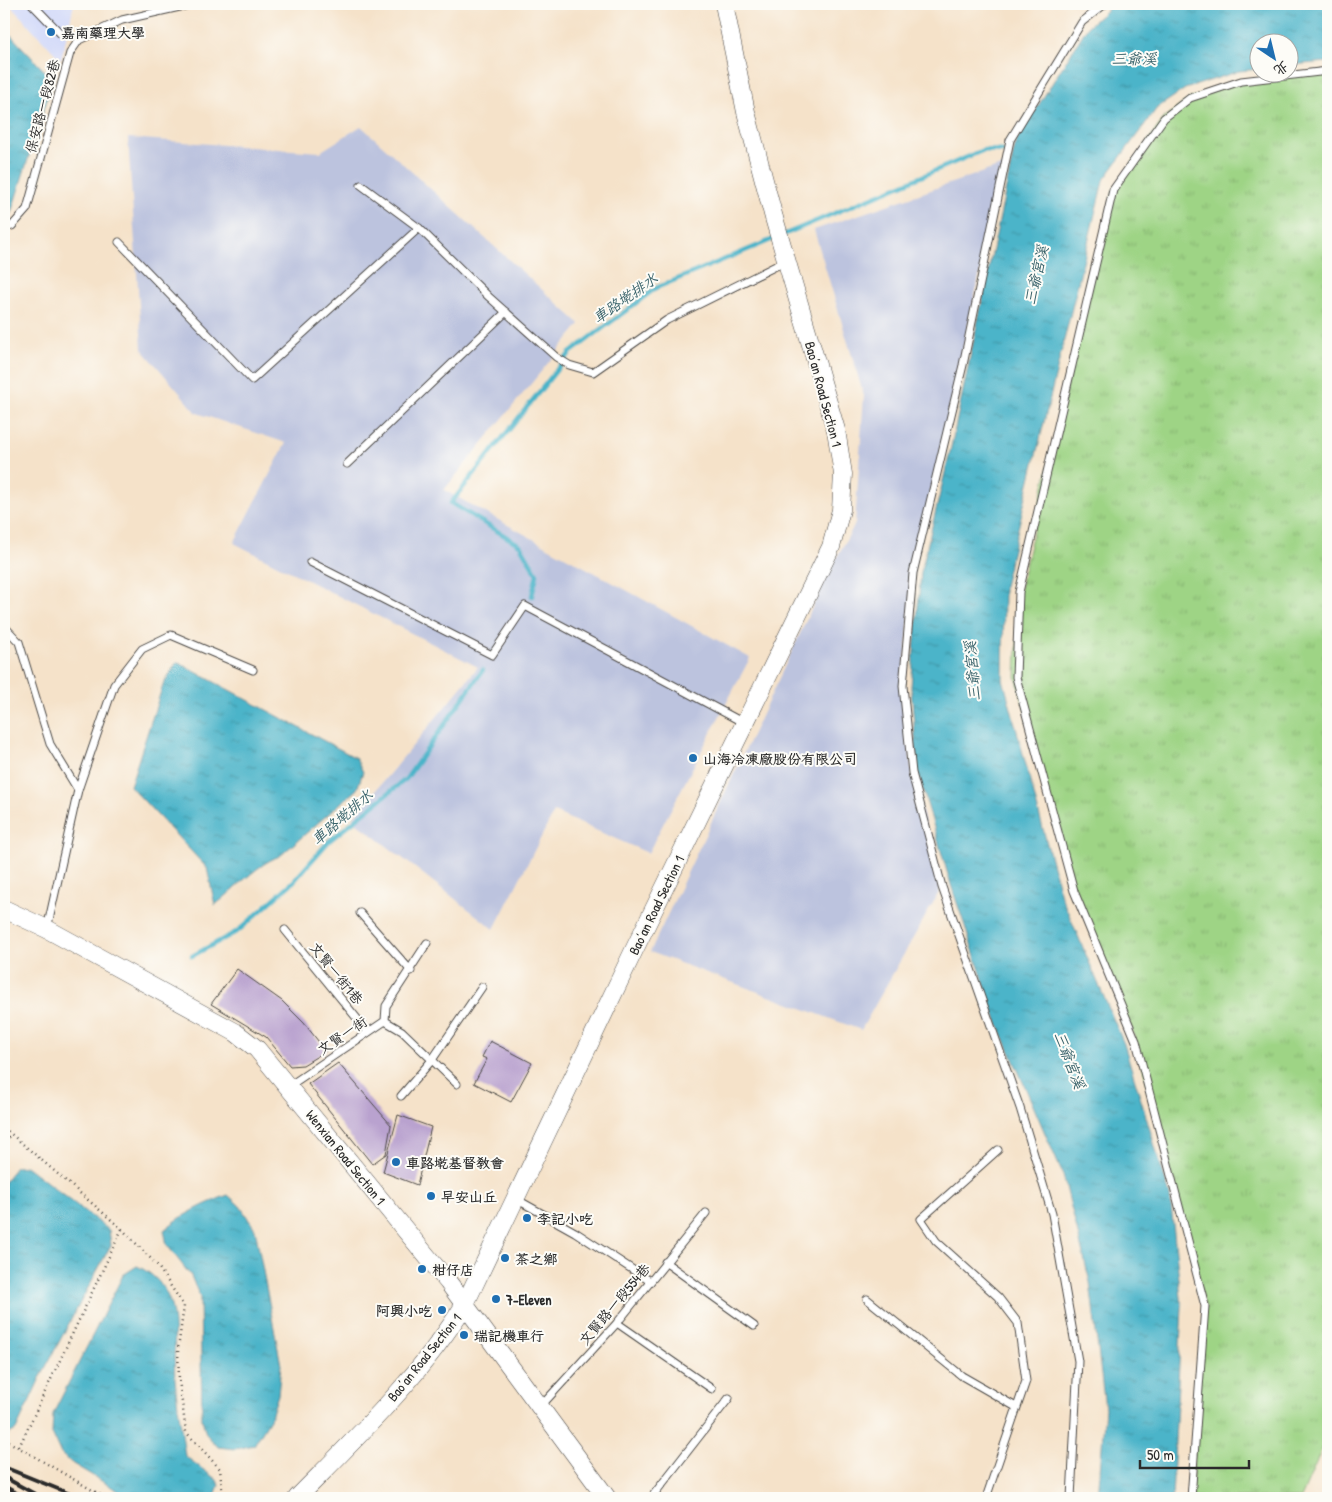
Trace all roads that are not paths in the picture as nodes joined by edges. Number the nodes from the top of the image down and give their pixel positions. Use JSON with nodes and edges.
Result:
{"nodes":[{"id":1,"x":32,"y":4,"type":"edge"},
{"id":2,"x":193,"y":4,"type":"edge"},
{"id":3,"x":724,"y":4,"type":"edge"},
{"id":4,"x":1105,"y":4,"type":"edge"},
{"id":5,"x":61,"y":34,"type":"dead end"},
{"id":6,"x":1328,"y":72,"type":"edge"},
{"id":7,"x":361,"y":185,"type":"dead end"},
{"id":8,"x":4,"y":228,"type":"edge"},
{"id":9,"x":419,"y":228,"type":"junction"},
{"id":10,"x":119,"y":242,"type":"dead end"},
{"id":11,"x":785,"y":258,"type":"junction"},
{"id":12,"x":506,"y":312,"type":"junction"},
{"id":13,"x":347,"y":464,"type":"dead end"},
{"id":14,"x":310,"y":562,"type":"dead end"},
{"id":15,"x":4,"y":626,"type":"edge"},
{"id":16,"x":253,"y":670,"type":"dead end"},
{"id":17,"x":746,"y":724,"type":"junction"},
{"id":18,"x":78,"y":790,"type":"junction"},
{"id":19,"x":4,"y":909,"type":"edge"},
{"id":20,"x":360,"y":913,"type":"dead end"},
{"id":21,"x":47,"y":929,"type":"junction"},
{"id":22,"x":285,"y":930,"type":"dead end"},
{"id":23,"x":427,"y":943,"type":"dead end"},
{"id":24,"x":411,"y":971,"type":"junction"},
{"id":25,"x":482,"y":987,"type":"dead end"},
{"id":26,"x":385,"y":1021,"type":"junction"},
{"id":27,"x":368,"y":1032,"type":"junction"},
{"id":28,"x":432,"y":1060,"type":"junction"},
{"id":29,"x":457,"y":1084,"type":"dead end"},
{"id":30,"x":289,"y":1086,"type":"junction"},
{"id":31,"x":401,"y":1096,"type":"dead end"},
{"id":32,"x":998,"y":1150,"type":"dead end"},
{"id":33,"x":515,"y":1199,"type":"junction"},
{"id":34,"x":706,"y":1213,"type":"dead end"},
{"id":35,"x":665,"y":1262,"type":"junction"},
{"id":36,"x":650,"y":1281,"type":"junction"},
{"id":37,"x":868,"y":1299,"type":"dead end"},
{"id":38,"x":465,"y":1304,"type":"junction"},
{"id":39,"x":617,"y":1323,"type":"junction"},
{"id":40,"x":754,"y":1326,"type":"dead end"},
{"id":41,"x":712,"y":1389,"type":"dead end"},
{"id":42,"x":729,"y":1398,"type":"dead end"},
{"id":43,"x":1016,"y":1408,"type":"junction"},
{"id":44,"x":540,"y":1409,"type":"junction"},
{"id":45,"x":297,"y":1498,"type":"edge"},
{"id":46,"x":607,"y":1498,"type":"edge"},
{"id":47,"x":651,"y":1498,"type":"edge"},
{"id":48,"x":986,"y":1498,"type":"edge"},
{"id":49,"x":1071,"y":1498,"type":"edge"},
{"id":50,"x":1191,"y":1498,"type":"edge"}],
"edges":[{"from":1,"to":5,"type":"lane"},
{"from":2,"to":8,"type":"lane","name":"保安路一段82巷"},
{"from":3,"to":11,"type":"street","name":"Bao’an Road Section 1"},
{"from":4,"to":49,"type":"lane"},
{"from":6,"to":50,"type":"lane"},
{"from":7,"to":9,"type":"lane"},
{"from":9,"to":10,"type":"lane"},
{"from":9,"to":12,"type":"lane"},
{"from":11,"to":12,"type":"lane"},
{"from":11,"to":17,"type":"street","name":"Bao’an Road Section 1"},
{"from":12,"to":13,"type":"lane"},
{"from":14,"to":17,"type":"lane"},
{"from":15,"to":18,"type":"lane"},
{"from":16,"to":18,"type":"lane"},
{"from":17,"to":33,"type":"street","name":"Bao’an Road Section 1"},
{"from":18,"to":21,"type":"lane"},
{"from":19,"to":21,"type":"street","name":"Wenxian Road Section 1"},
{"from":20,"to":24,"type":"lane"},
{"from":21,"to":30,"type":"street","name":"Wenxian Road Section 1"},
{"from":22,"to":27,"type":"lane","name":"文賢一街1巷"},
{"from":23,"to":24,"type":"lane","name":"文賢一街"},
{"from":24,"to":26,"type":"lane","name":"文賢一街"},
{"from":25,"to":28,"type":"lane"},
{"from":26,"to":27,"type":"lane","name":"文賢一街"},
{"from":26,"to":28,"type":"lane"},
{"from":27,"to":30,"type":"lane","name":"文賢一街"},
{"from":28,"to":29,"type":"lane"},
{"from":28,"to":31,"type":"lane"},
{"from":30,"to":38,"type":"street","name":"Wenxian Road Section 1"},
{"from":32,"to":43,"type":"lane"},
{"from":33,"to":36,"type":"lane"},
{"from":33,"to":38,"type":"street","name":"Bao’an Road Section 1"},
{"from":34,"to":35,"type":"lane","name":"文賢路一段554巷"},
{"from":35,"to":36,"type":"lane","name":"文賢路一段554巷"},
{"from":35,"to":40,"type":"lane"},
{"from":36,"to":39,"type":"lane","name":"文賢路一段554巷"},
{"from":37,"to":43,"type":"lane"},
{"from":38,"to":44,"type":"street","name":"Wenxian Road Section 1"},
{"from":38,"to":45,"type":"street","name":"Bao’an Road Section 1"},
{"from":39,"to":41,"type":"lane"},
{"from":39,"to":44,"type":"lane","name":"文賢路一段554巷"},
{"from":42,"to":47,"type":"lane"},
{"from":43,"to":48,"type":"lane"},
{"from":44,"to":46,"type":"street","name":"Wenxian Road Section 1"}]}
